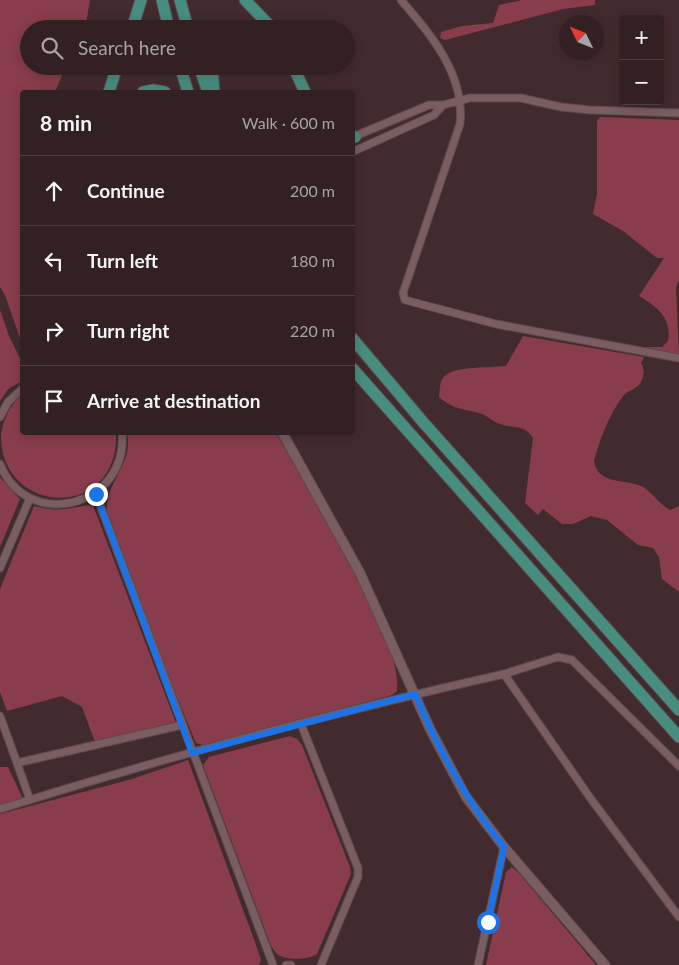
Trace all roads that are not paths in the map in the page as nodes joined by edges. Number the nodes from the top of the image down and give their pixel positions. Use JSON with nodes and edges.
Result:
{"nodes":[{"id":1,"x":141,"y":0,"type":"edge"},
{"id":2,"x":162,"y":0,"type":"edge"},
{"id":3,"x":180,"y":0,"type":"edge"},
{"id":4,"x":245,"y":0,"type":"edge"},
{"id":5,"x":401,"y":0,"type":"edge"},
{"id":6,"x":135,"y":20,"type":"edge"},
{"id":7,"x":167,"y":20,"type":"edge"},
{"id":8,"x":186,"y":20,"type":"edge"},
{"id":9,"x":264,"y":20,"type":"edge"},
{"id":10,"x":114,"y":75,"type":"edge"},
{"id":11,"x":183,"y":75,"type":"edge"},
{"id":12,"x":202,"y":75,"type":"edge"},
{"id":13,"x":213,"y":75,"type":"edge"},
{"id":14,"x":297,"y":75,"type":"edge"},
{"id":15,"x":110,"y":90,"type":"edge"},
{"id":16,"x":187,"y":90,"type":"edge"},
{"id":17,"x":207,"y":90,"type":"edge"},
{"id":18,"x":214,"y":90,"type":"edge"},
{"id":19,"x":304,"y":90,"type":"edge"},
{"id":20,"x":460,"y":102,"type":"junction"},
{"id":21,"x":442,"y":105,"type":"junction"},
{"id":22,"x":679,"y":113,"type":"edge"},
{"id":23,"x":355,"y":136,"type":"edge"},
{"id":24,"x":355,"y":151,"type":"edge"},
{"id":25,"x":355,"y":342,"type":"edge"},
{"id":26,"x":679,"y":358,"type":"edge"},
{"id":27,"x":355,"y":371,"type":"edge"},
{"id":28,"x":20,"y":391,"type":"edge"},
{"id":29,"x":0,"y":417,"type":"edge"},
{"id":30,"x":122,"y":435,"type":"edge"},
{"id":31,"x":284,"y":435,"type":"edge"},
{"id":32,"x":0,"y":464,"type":"edge"},
{"id":33,"x":96,"y":494,"type":"junction"},
{"id":34,"x":30,"y":498,"type":"junction"},
{"id":35,"x":0,"y":568,"type":"edge"},
{"id":36,"x":504,"y":674,"type":"junction"},
{"id":37,"x":415,"y":694,"type":"junction"},
{"id":38,"x":679,"y":710,"type":"edge"},
{"id":39,"x":0,"y":716,"type":"edge"},
{"id":40,"x":301,"y":724,"type":"junction"},
{"id":41,"x":182,"y":725,"type":"junction"},
{"id":42,"x":679,"y":737,"type":"edge"},
{"id":43,"x":192,"y":753,"type":"junction"},
{"id":44,"x":17,"y":763,"type":"junction"},
{"id":45,"x":679,"y":766,"type":"edge"},
{"id":46,"x":30,"y":800,"type":"junction"},
{"id":47,"x":0,"y":809,"type":"edge"},
{"id":48,"x":504,"y":847,"type":"junction"},
{"id":49,"x":679,"y":917,"type":"edge"},
{"id":50,"x":272,"y":965,"type":"edge"},
{"id":51,"x":286,"y":965,"type":"edge"},
{"id":52,"x":291,"y":965,"type":"edge"},
{"id":53,"x":321,"y":965,"type":"edge"},
{"id":54,"x":478,"y":965,"type":"edge"},
{"id":55,"x":605,"y":965,"type":"edge"}],
"edges":[{"from":1,"to":6,"type":"highway"},
{"from":2,"to":7,"type":"highway"},
{"from":3,"to":8,"type":"highway"},
{"from":4,"to":9,"type":"highway"},
{"from":5,"to":20,"type":"street"},
{"from":10,"to":15,"type":"highway"},
{"from":11,"to":16,"type":"highway"},
{"from":12,"to":17,"type":"highway"},
{"from":13,"to":18,"type":"highway"},
{"from":14,"to":19,"type":"highway"},
{"from":20,"to":21,"type":"street"},
{"from":20,"to":22,"type":"street"},
{"from":20,"to":26,"type":"street"},
{"from":21,"to":23,"type":"street"},
{"from":21,"to":24,"type":"street"},
{"from":25,"to":38,"type":"highway"},
{"from":27,"to":42,"type":"highway"},
{"from":28,"to":29,"type":"street"},
{"from":30,"to":33,"type":"street"},
{"from":31,"to":37,"type":"street"},
{"from":32,"to":34,"type":"street"},
{"from":33,"to":34,"type":"street"},
{"from":33,"to":41,"type":"street"},
{"from":34,"to":35,"type":"street"},
{"from":36,"to":37,"type":"street"},
{"from":36,"to":45,"type":"street"},
{"from":36,"to":49,"type":"street"},
{"from":37,"to":40,"type":"street"},
{"from":37,"to":48,"type":"street"},
{"from":39,"to":44,"type":"street"},
{"from":40,"to":43,"type":"street"},
{"from":40,"to":53,"type":"street"},
{"from":41,"to":43,"type":"street"},
{"from":41,"to":44,"type":"street"},
{"from":43,"to":46,"type":"street"},
{"from":43,"to":50,"type":"street"},
{"from":44,"to":46,"type":"street"},
{"from":46,"to":47,"type":"street"},
{"from":48,"to":54,"type":"street"},
{"from":48,"to":55,"type":"street"},
{"from":51,"to":52,"type":"street"}]}
